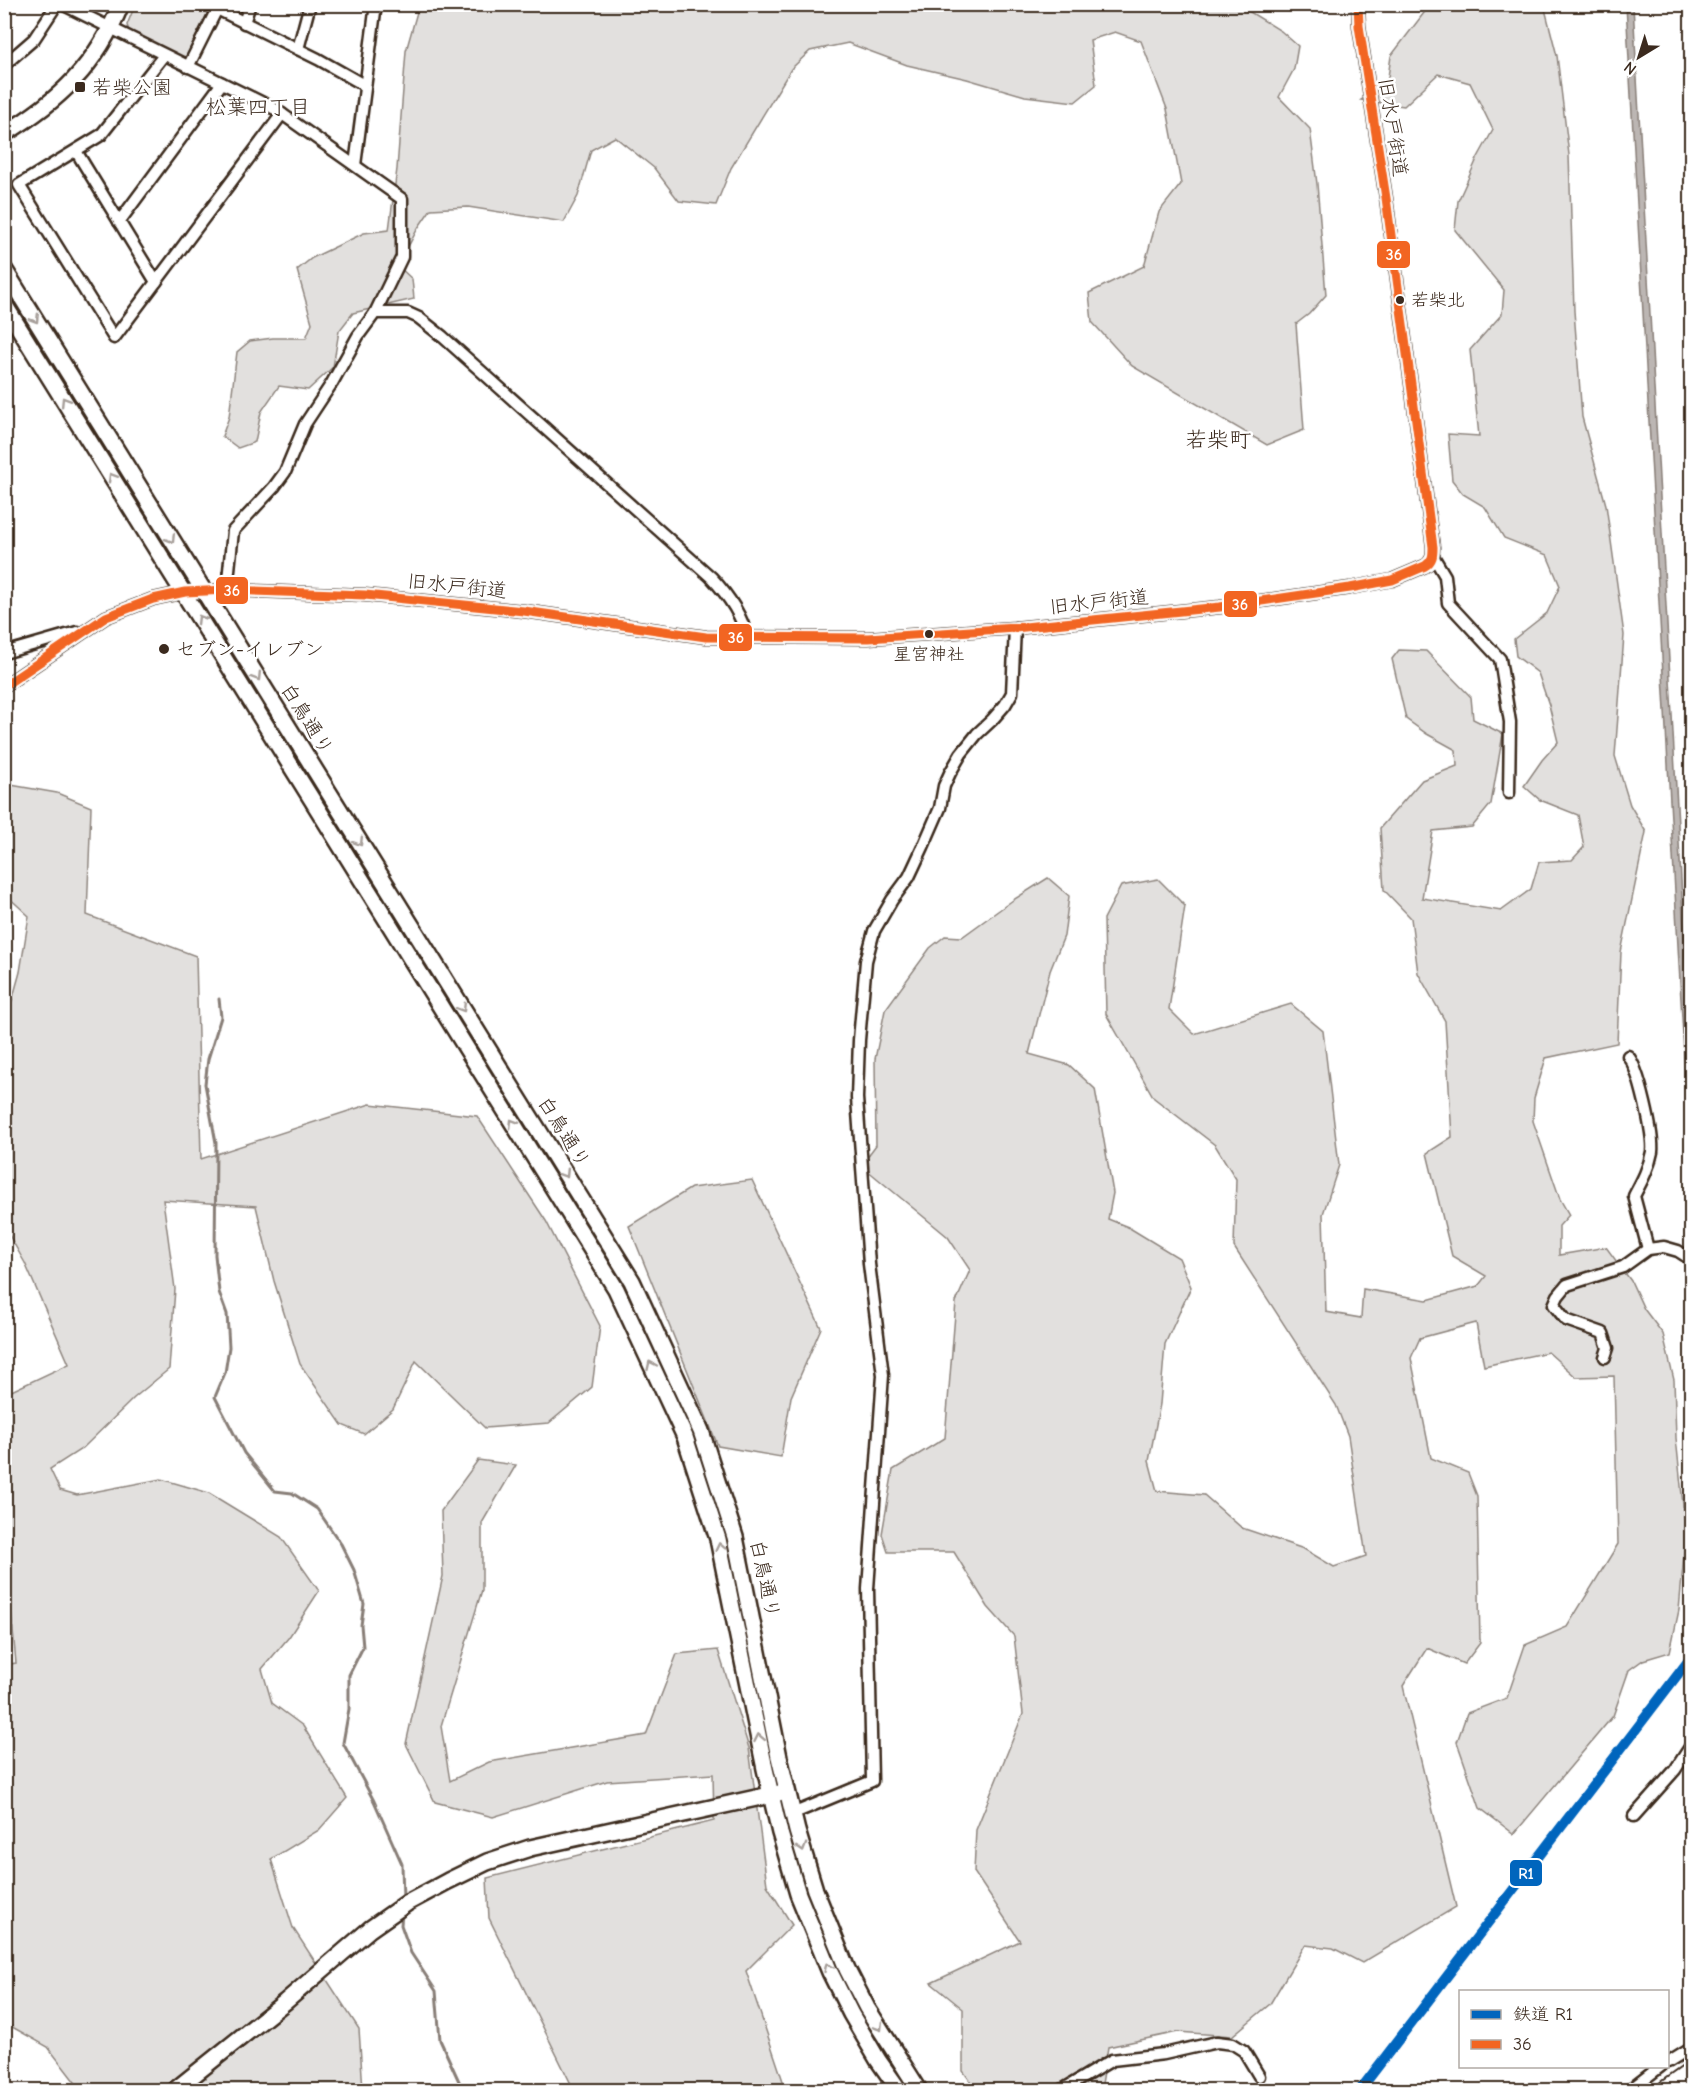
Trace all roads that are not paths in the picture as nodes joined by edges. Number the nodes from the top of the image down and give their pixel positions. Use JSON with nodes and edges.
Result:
{"nodes":[{"id":1,"x":57,"y":4,"type":"edge"},
{"id":2,"x":62,"y":4,"type":"edge"},
{"id":3,"x":121,"y":4,"type":"edge"},
{"id":4,"x":250,"y":4,"type":"edge"},
{"id":5,"x":310,"y":4,"type":"edge"},
{"id":6,"x":376,"y":4,"type":"edge"},
{"id":7,"x":1358,"y":4,"type":"edge"},
{"id":8,"x":212,"y":7,"type":"edge"},
{"id":9,"x":244,"y":23,"type":"junction"},
{"id":10,"x":110,"y":28,"type":"junction"},
{"id":11,"x":298,"y":49,"type":"junction"},
{"id":12,"x":164,"y":55,"type":"junction"},
{"id":13,"x":4,"y":65,"type":"edge"},
{"id":14,"x":188,"y":67,"type":"junction"},
{"id":15,"x":222,"y":83,"type":"junction"},
{"id":16,"x":364,"y":85,"type":"junction"},
{"id":17,"x":282,"y":114,"type":"junction"},
{"id":18,"x":4,"y":134,"type":"edge"},
{"id":19,"x":76,"y":151,"type":"junction"},
{"id":20,"x":355,"y":165,"type":"junction"},
{"id":21,"x":119,"y":222,"type":"junction"},
{"id":22,"x":4,"y":269,"type":"edge"},
{"id":23,"x":156,"y":282,"type":"junction"},
{"id":24,"x":4,"y":304,"type":"edge"},
{"id":25,"x":375,"y":313,"type":"junction"},
{"id":26,"x":1433,"y":556,"type":"junction"},
{"id":27,"x":226,"y":590,"type":"junction"},
{"id":28,"x":204,"y":591,"type":"junction"},
{"id":29,"x":185,"y":592,"type":"junction"},
{"id":30,"x":1015,"y":628,"type":"junction"},
{"id":31,"x":86,"y":629,"type":"junction"},
{"id":32,"x":747,"y":638,"type":"junction"},
{"id":33,"x":4,"y":653,"type":"edge"},
{"id":34,"x":4,"y":686,"type":"edge"},
{"id":35,"x":1509,"y":793,"type":"dead end"},
{"id":36,"x":1628,"y":1056,"type":"dead end"},
{"id":37,"x":1648,"y":1249,"type":"junction"},
{"id":38,"x":1692,"y":1260,"type":"edge"},
{"id":39,"x":1605,"y":1357,"type":"dead end"},
{"id":40,"x":1692,"y":1744,"type":"edge"},
{"id":41,"x":788,"y":1791,"type":"junction"},
{"id":42,"x":771,"y":1795,"type":"junction"},
{"id":43,"x":792,"y":1814,"type":"junction"},
{"id":44,"x":1634,"y":1816,"type":"dead end"},
{"id":45,"x":1692,"y":2047,"type":"edge"},
{"id":46,"x":1669,"y":2061,"type":"edge"},
{"id":47,"x":1660,"y":2068,"type":"edge"},
{"id":48,"x":1692,"y":2073,"type":"edge"},
{"id":49,"x":1259,"y":2076,"type":"dead end"},
{"id":50,"x":175,"y":2091,"type":"edge"},
{"id":51,"x":899,"y":2091,"type":"edge"},
{"id":52,"x":920,"y":2091,"type":"edge"},
{"id":53,"x":1062,"y":2091,"type":"edge"},
{"id":54,"x":1630,"y":2091,"type":"edge"},
{"id":55,"x":1668,"y":2091,"type":"edge"}],
"edges":[{"from":1,"to":13,"type":"street"},
{"from":2,"to":10,"type":"street"},
{"from":3,"to":10,"type":"main road"},
{"from":4,"to":9,"type":"street"},
{"from":5,"to":11,"type":"street"},
{"from":6,"to":16,"type":"street"},
{"from":7,"to":26,"type":"street","name":"旧水戸街道"},
{"from":8,"to":9,"type":"street"},
{"from":8,"to":14,"type":"street"},
{"from":9,"to":11,"type":"street"},
{"from":10,"to":12,"type":"street"},
{"from":10,"to":18,"type":"main road"},
{"from":11,"to":16,"type":"street"},
{"from":12,"to":14,"type":"street"},
{"from":12,"to":19,"type":"street"},
{"from":14,"to":15,"type":"street"},
{"from":15,"to":17,"type":"street"},
{"from":15,"to":21,"type":"street"},
{"from":16,"to":20,"type":"street"},
{"from":17,"to":20,"type":"street"},
{"from":17,"to":23,"type":"street"},
{"from":19,"to":21,"type":"street"},
{"from":19,"to":23,"type":"street"},
{"from":20,"to":25,"type":"street"},
{"from":21,"to":23,"type":"street"},
{"from":22,"to":28,"type":"main road","name":"白鳥通り","one_way":true},
{"from":29,"to":24,"type":"main road","name":"白鳥通り","one_way":true},
{"from":25,"to":27,"type":"street"},
{"from":25,"to":32,"type":"street"},
{"from":26,"to":30,"type":"street","name":"旧水戸街道"},
{"from":26,"to":35,"type":"street"},
{"from":27,"to":28,"type":"street","name":"旧水戸街道"},
{"from":27,"to":32,"type":"street","name":"旧水戸街道"},
{"from":28,"to":29,"type":"street","name":"旧水戸街道"},
{"from":28,"to":41,"type":"main road","name":"白鳥通り","one_way":true},
{"from":29,"to":31,"type":"street","name":"旧水戸街道"},
{"from":42,"to":29,"type":"main road","name":"白鳥通り","one_way":true},
{"from":30,"to":32,"type":"street","name":"旧水戸街道"},
{"from":30,"to":43,"type":"street"},
{"from":31,"to":33,"type":"street"},
{"from":31,"to":34,"type":"street"},
{"from":36,"to":37,"type":"street"},
{"from":37,"to":38,"type":"street"},
{"from":37,"to":39,"type":"street"},
{"from":40,"to":44,"type":"street"},
{"from":41,"to":42,"type":"main road"},
{"from":41,"to":43,"type":"main road","name":"白鳥通り"},
{"from":42,"to":50,"type":"main road"},
{"from":51,"to":42,"type":"main road","name":"白鳥通り","one_way":true},
{"from":43,"to":52,"type":"main road","name":"白鳥通り","one_way":true},
{"from":45,"to":46,"type":"street"},
{"from":47,"to":54,"type":"street"},
{"from":48,"to":55,"type":"highway"},
{"from":49,"to":53,"type":"street"}]}
